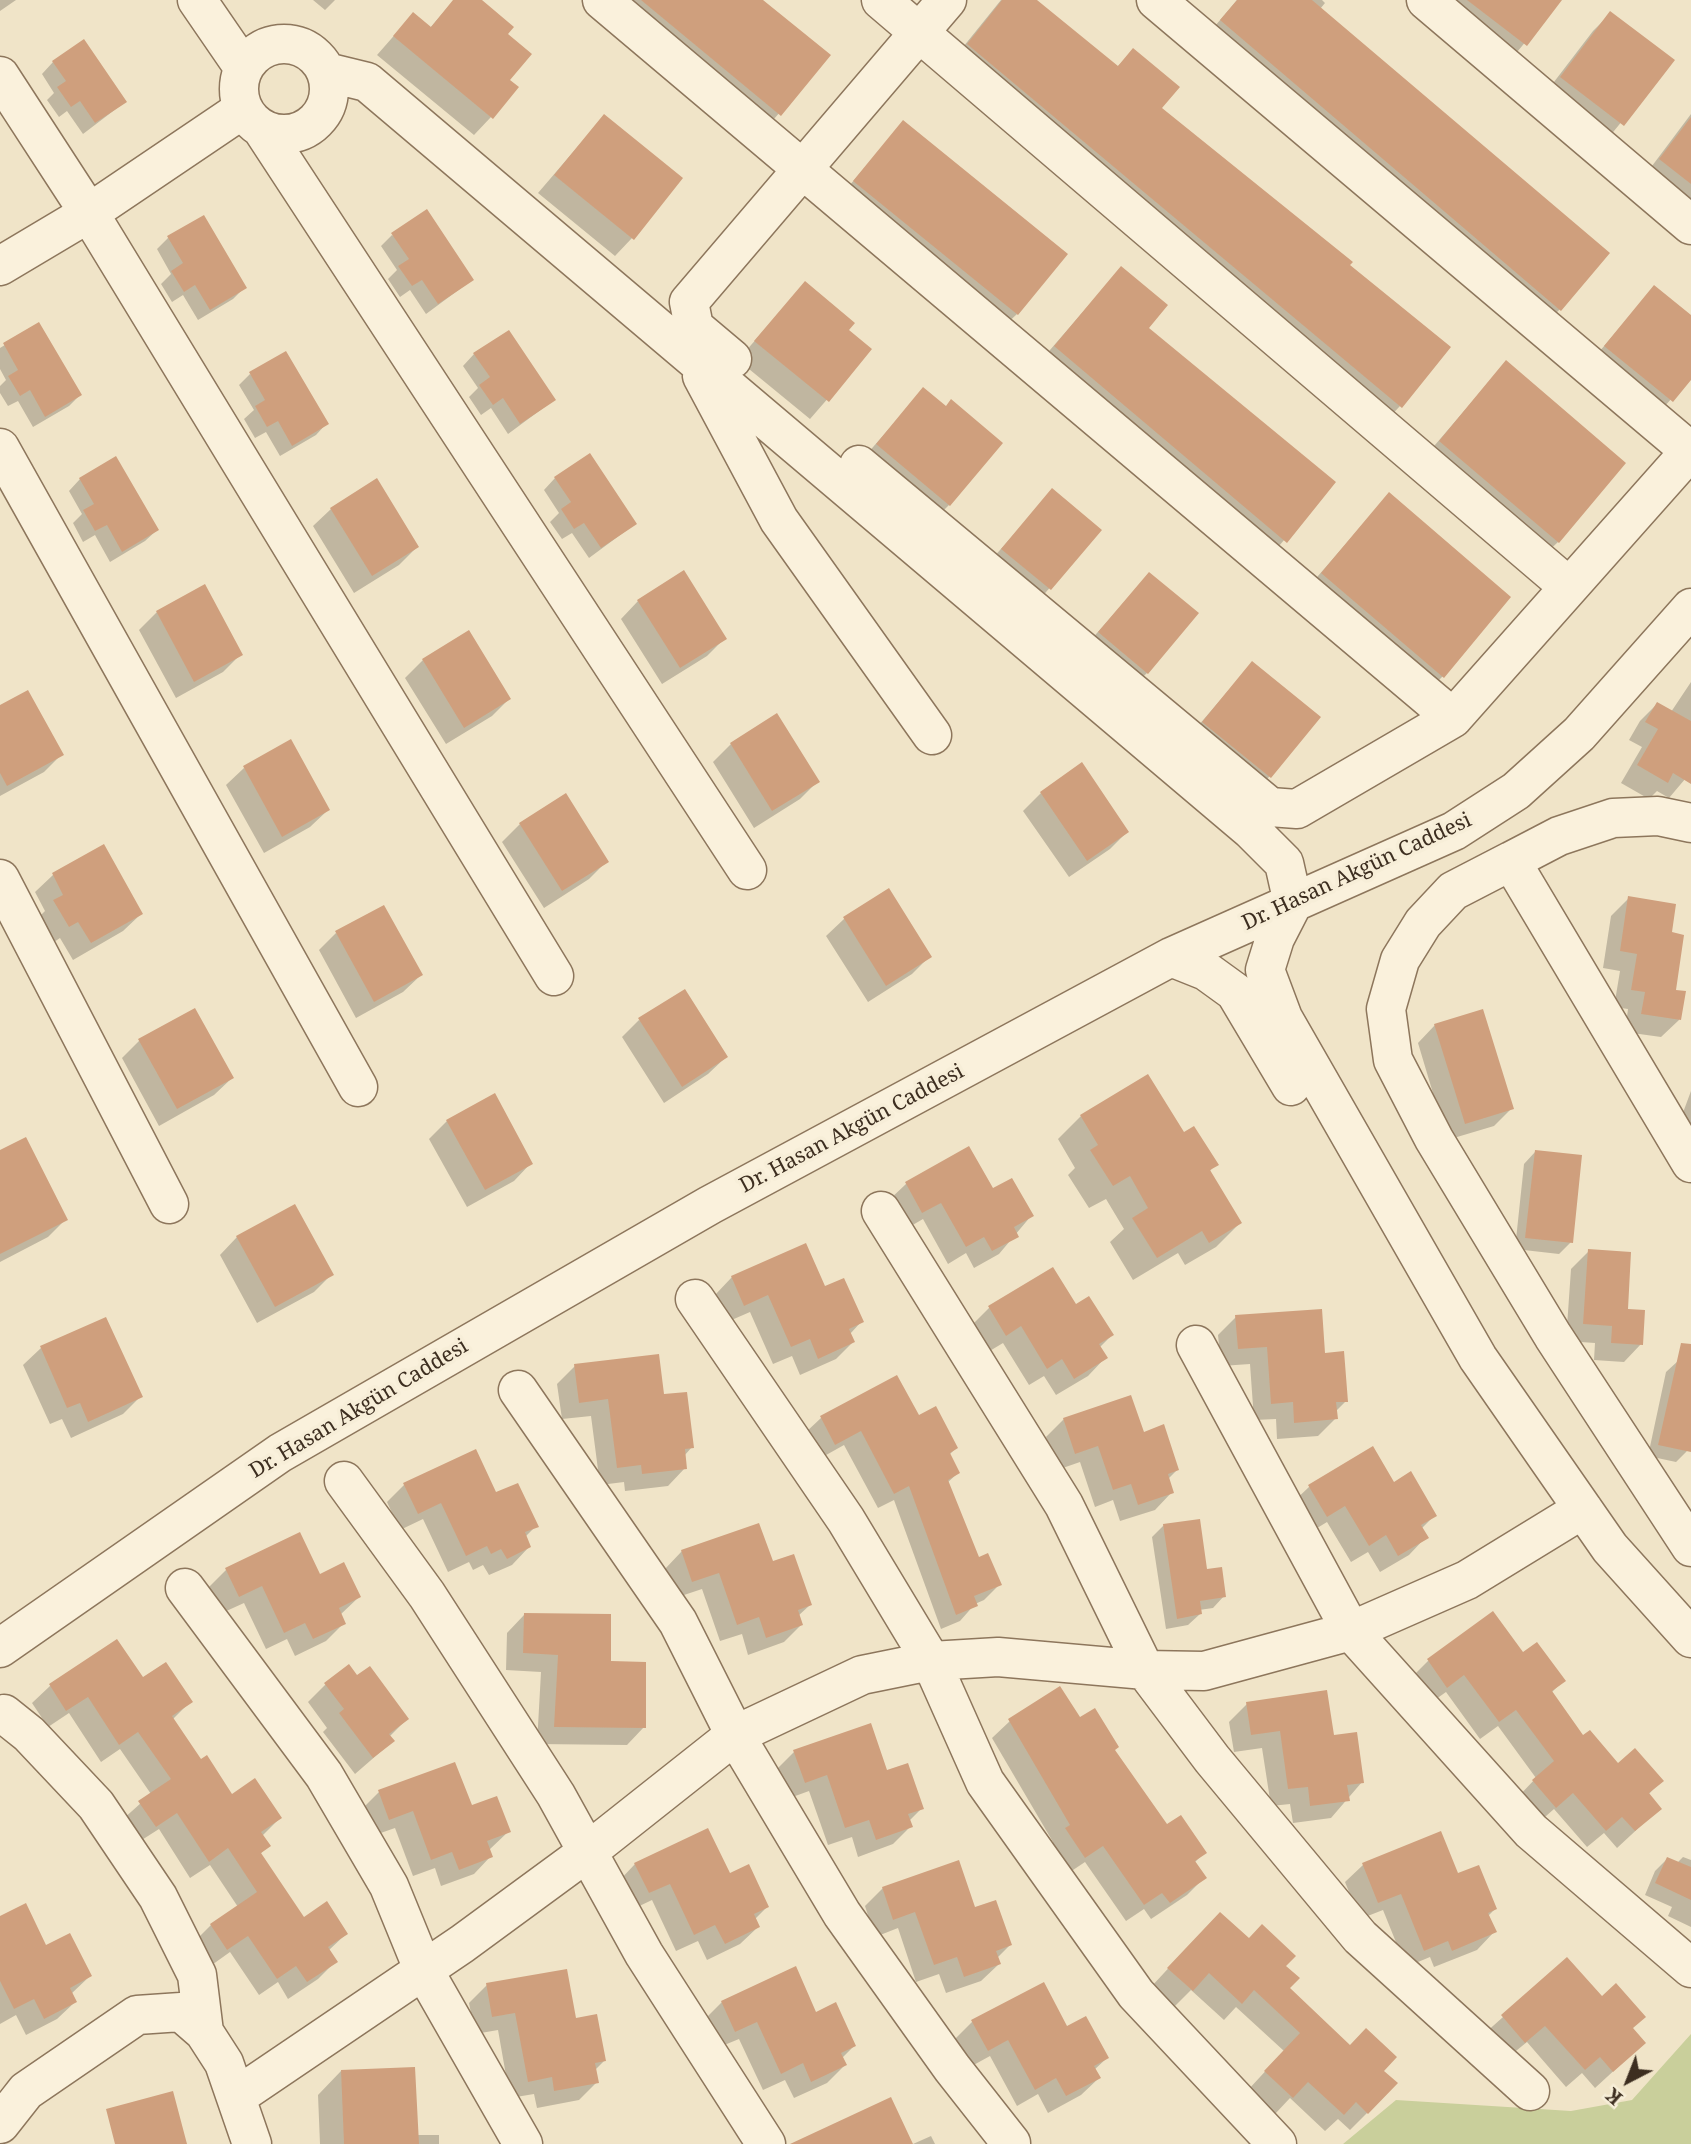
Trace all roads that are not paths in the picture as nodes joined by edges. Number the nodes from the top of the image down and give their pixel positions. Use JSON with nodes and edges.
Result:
{"nodes":[{"id":1,"x":197,"y":0,"type":"edge"},
{"id":2,"x":602,"y":0,"type":"edge"},
{"id":3,"x":881,"y":0,"type":"edge"},
{"id":4,"x":947,"y":0,"type":"edge"},
{"id":5,"x":1156,"y":0,"type":"edge"},
{"id":6,"x":1426,"y":0,"type":"edge"},
{"id":7,"x":919,"y":32,"type":"junction"},
{"id":8,"x":243,"y":67,"type":"junction"},
{"id":9,"x":326,"y":72,"type":"junction"},
{"id":10,"x":0,"y":76,"type":"edge"},
{"id":11,"x":252,"y":119,"type":"junction"},
{"id":12,"x":802,"y":169,"type":"junction"},
{"id":13,"x":89,"y":213,"type":"junction"},
{"id":14,"x":1691,"y":225,"type":"edge"},
{"id":15,"x":0,"y":267,"type":"edge"},
{"id":16,"x":692,"y":359,"type":"junction"},
{"id":17,"x":0,"y":448,"type":"edge"},
{"id":18,"x":1691,"y":451,"type":"edge"},
{"id":19,"x":1569,"y":587,"type":"junction"},
{"id":20,"x":1691,"y":608,"type":"edge"},
{"id":21,"x":1453,"y":718,"type":"junction"},
{"id":22,"x":932,"y":734,"type":"dead end"},
{"id":23,"x":1691,"y":823,"type":"edge"},
{"id":24,"x":1511,"y":861,"type":"junction"},
{"id":25,"x":747,"y":870,"type":"dead end"},
{"id":26,"x":0,"y":879,"type":"edge"},
{"id":27,"x":1293,"y":903,"type":"junction"},
{"id":28,"x":1171,"y":957,"type":"junction"},
{"id":29,"x":554,"y":976,"type":"dead end"},
{"id":30,"x":358,"y":1087,"type":"dead end"},
{"id":31,"x":1691,"y":1163,"type":"edge"},
{"id":32,"x":169,"y":1203,"type":"dead end"},
{"id":33,"x":881,"y":1211,"type":"dead end"},
{"id":34,"x":695,"y":1298,"type":"dead end"},
{"id":35,"x":1196,"y":1345,"type":"dead end"},
{"id":36,"x":517,"y":1391,"type":"dead end"},
{"id":37,"x":344,"y":1481,"type":"dead end"},
{"id":38,"x":1575,"y":1514,"type":"junction"},
{"id":39,"x":1691,"y":1546,"type":"edge"},
{"id":40,"x":185,"y":1588,"type":"dead end"},
{"id":41,"x":1351,"y":1631,"type":"junction"},
{"id":42,"x":1691,"y":1638,"type":"edge"},
{"id":43,"x":0,"y":1648,"type":"edge"},
{"id":44,"x":931,"y":1661,"type":"junction"},
{"id":45,"x":1691,"y":1667,"type":"edge"},
{"id":46,"x":1145,"y":1670,"type":"junction"},
{"id":47,"x":4,"y":1714,"type":"dead end"},
{"id":48,"x":735,"y":1735,"type":"junction"},
{"id":49,"x":586,"y":1853,"type":"junction"},
{"id":50,"x":1691,"y":1968,"type":"edge"},
{"id":51,"x":423,"y":1969,"type":"junction"},
{"id":52,"x":204,"y":2032,"type":"junction"},
{"id":53,"x":1530,"y":2091,"type":"dead end"},
{"id":54,"x":236,"y":2097,"type":"junction"},
{"id":55,"x":3,"y":2110,"type":"edge"},
{"id":56,"x":1011,"y":2143,"type":"edge"},
{"id":57,"x":252,"y":2144,"type":"edge"},
{"id":58,"x":523,"y":2144,"type":"edge"},
{"id":59,"x":766,"y":2144,"type":"edge"},
{"id":60,"x":1277,"y":2144,"type":"edge"}],
"edges":[{"from":1,"to":8,"type":"street"},
{"from":2,"to":12,"type":"street"},
{"from":3,"to":7,"type":"street"},
{"from":4,"to":7,"type":"street"},
{"from":5,"to":18,"type":"street"},
{"from":6,"to":14,"type":"street"},
{"from":7,"to":12,"type":"street"},
{"from":7,"to":19,"type":"street"},
{"from":8,"to":9,"type":"street"},
{"from":8,"to":11,"type":"street"},
{"from":9,"to":11,"type":"street"},
{"from":9,"to":16,"type":"street"},
{"from":10,"to":13,"type":"street"},
{"from":11,"to":13,"type":"street"},
{"from":11,"to":25,"type":"street"},
{"from":12,"to":21,"type":"street"},
{"from":12,"to":21,"type":"street"},
{"from":13,"to":15,"type":"street"},
{"from":13,"to":29,"type":"street"},
{"from":16,"to":22,"type":"street"},
{"from":16,"to":27,"type":"street"},
{"from":17,"to":30,"type":"street"},
{"from":18,"to":19,"type":"street"},
{"from":19,"to":21,"type":"street"},
{"from":20,"to":27,"type":"street","name":"Dr. Hasan Akgün Caddesi"},
{"from":23,"to":24,"type":"street"},
{"from":24,"to":31,"type":"street"},
{"from":24,"to":39,"type":"street"},
{"from":26,"to":32,"type":"street"},
{"from":27,"to":28,"type":"street","name":"Dr. Hasan Akgün Caddesi"},
{"from":27,"to":38,"type":"street"},
{"from":28,"to":38,"type":"street"},
{"from":28,"to":43,"type":"street","name":"Dr. Hasan Akgün Caddesi"},
{"from":33,"to":46,"type":"street"},
{"from":34,"to":44,"type":"street"},
{"from":35,"to":41,"type":"street"},
{"from":36,"to":48,"type":"street"},
{"from":37,"to":49,"type":"street"},
{"from":38,"to":41,"type":"street"},
{"from":38,"to":42,"type":"street"},
{"from":38,"to":45,"type":"street"},
{"from":40,"to":51,"type":"street"},
{"from":41,"to":46,"type":"street"},
{"from":41,"to":50,"type":"street"},
{"from":44,"to":46,"type":"street"},
{"from":44,"to":48,"type":"street"},
{"from":44,"to":60,"type":"street"},
{"from":46,"to":53,"type":"street"},
{"from":47,"to":52,"type":"street"},
{"from":48,"to":49,"type":"street"},
{"from":48,"to":56,"type":"street"},
{"from":49,"to":51,"type":"street"},
{"from":49,"to":59,"type":"street"},
{"from":51,"to":54,"type":"street"},
{"from":51,"to":58,"type":"street"},
{"from":52,"to":54,"type":"street"},
{"from":52,"to":55,"type":"street"},
{"from":54,"to":57,"type":"street"}]}
